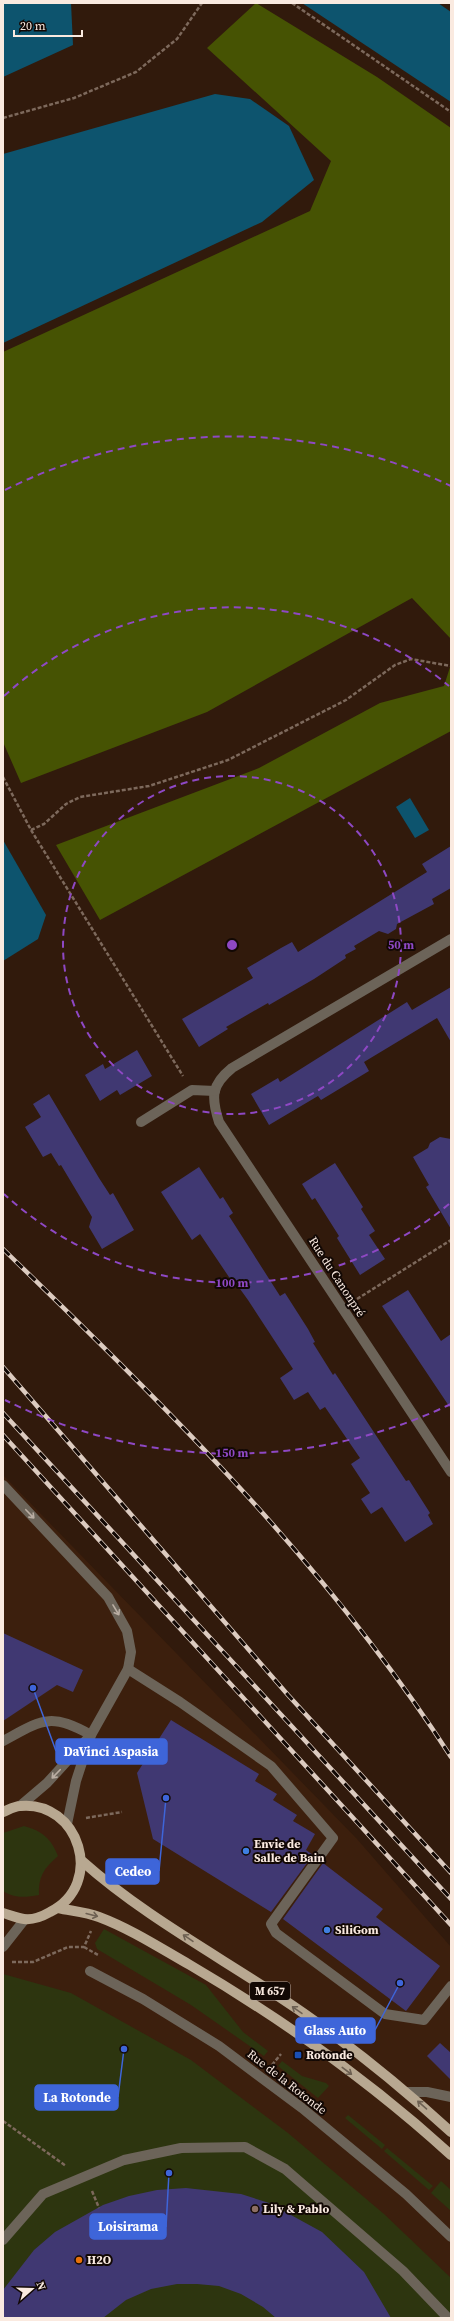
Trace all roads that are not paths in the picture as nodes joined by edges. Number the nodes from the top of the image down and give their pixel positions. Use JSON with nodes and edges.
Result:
{"nodes":[{"id":1,"x":451,"y":939,"type":"edge"},
{"id":2,"x":215,"y":1091,"type":"junction"},
{"id":3,"x":141,"y":1122,"type":"dead end"},
{"id":4,"x":451,"y":1472,"type":"edge"},
{"id":5,"x":3,"y":1485,"type":"edge"},
{"id":6,"x":128,"y":1669,"type":"junction"},
{"id":7,"x":91,"y":1735,"type":"junction"},
{"id":8,"x":3,"y":1741,"type":"edge"},
{"id":9,"x":20,"y":1806,"type":"junction"},
{"id":10,"x":3,"y":1812,"type":"edge"},
{"id":11,"x":67,"y":1824,"type":"junction"},
{"id":12,"x":82,"y":1861,"type":"junction"},
{"id":13,"x":58,"y":1908,"type":"junction"},
{"id":14,"x":3,"y":1914,"type":"edge"},
{"id":15,"x":25,"y":1919,"type":"junction"},
{"id":16,"x":3,"y":1947,"type":"edge"},
{"id":17,"x":90,"y":1971,"type":"dead end"},
{"id":18,"x":451,"y":1986,"type":"edge"},
{"id":19,"x":406,"y":2092,"type":"junction"},
{"id":20,"x":451,"y":2096,"type":"edge"},
{"id":21,"x":451,"y":2132,"type":"edge"},
{"id":22,"x":451,"y":2155,"type":"edge"},
{"id":23,"x":451,"y":2237,"type":"edge"},
{"id":24,"x":3,"y":2240,"type":"edge"},
{"id":25,"x":448,"y":2318,"type":"edge"}],
"edges":[{"from":1,"to":2,"type":"street"},
{"from":2,"to":3,"type":"street"},
{"from":2,"to":4,"type":"street","name":"Rue du Canonpré"},
{"from":5,"to":6,"type":"street","one_way":true},
{"from":6,"to":7,"type":"street"},
{"from":6,"to":18,"type":"street"},
{"from":7,"to":8,"type":"street"},
{"from":7,"to":9,"type":"street","one_way":true},
{"from":7,"to":11,"type":"street"},
{"from":9,"to":10,"type":"main road"},
{"from":9,"to":11,"type":"main road"},
{"from":11,"to":12,"type":"main road"},
{"from":12,"to":13,"type":"main road"},
{"from":19,"to":12,"type":"main road","number":"M 657","one_way":true},
{"from":13,"to":15,"type":"main road"},
{"from":13,"to":22,"type":"main road","number":"M 657","one_way":true},
{"from":14,"to":15,"type":"main road"},
{"from":15,"to":16,"type":"street"},
{"from":17,"to":23,"type":"street","name":"Rue de la Rotonde"},
{"from":19,"to":20,"type":"street"},
{"from":21,"to":19,"type":"main road","number":"M 657","one_way":true},
{"from":24,"to":25,"type":"street"}]}
